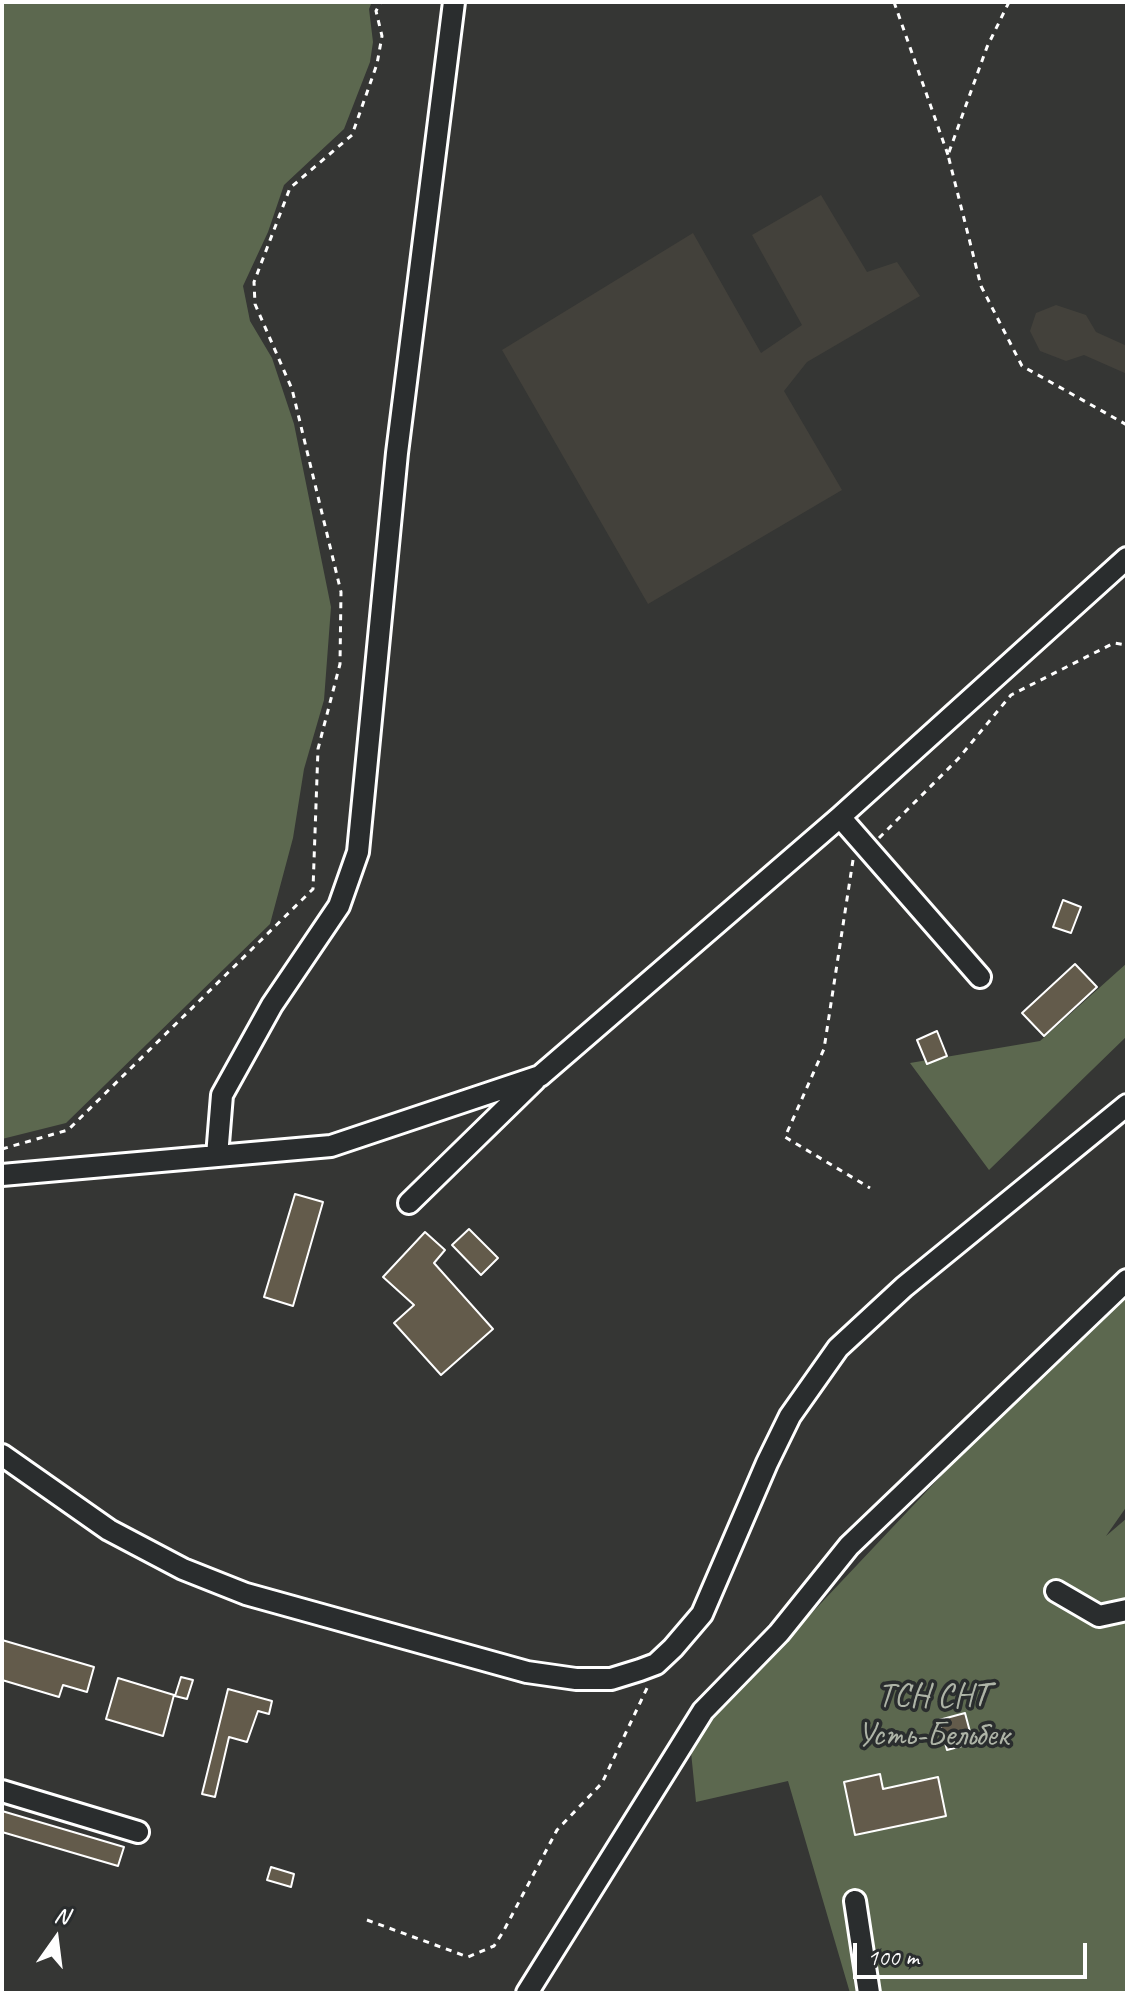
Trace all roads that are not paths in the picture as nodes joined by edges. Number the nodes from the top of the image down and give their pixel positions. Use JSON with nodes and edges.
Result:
{"nodes":[{"id":1,"x":454,"y":2,"type":"edge"},
{"id":2,"x":1127,"y":558,"type":"edge"},
{"id":3,"x":840,"y":817,"type":"junction"},
{"id":4,"x":980,"y":977,"type":"dead end"},
{"id":5,"x":540,"y":1076,"type":"junction"},
{"id":6,"x":1127,"y":1105,"type":"edge"},
{"id":7,"x":217,"y":1156,"type":"junction"},
{"id":8,"x":2,"y":1175,"type":"edge"},
{"id":9,"x":409,"y":1203,"type":"dead end"},
{"id":10,"x":1127,"y":1280,"type":"edge"},
{"id":11,"x":2,"y":1455,"type":"edge"},
{"id":12,"x":1056,"y":1591,"type":"dead end"},
{"id":13,"x":1127,"y":1610,"type":"edge"},
{"id":14,"x":2,"y":1791,"type":"edge"},
{"id":15,"x":138,"y":1832,"type":"dead end"},
{"id":16,"x":855,"y":1901,"type":"dead end"},
{"id":17,"x":527,"y":1993,"type":"edge"},
{"id":18,"x":869,"y":1993,"type":"edge"}],
"edges":[{"from":1,"to":7,"type":"street"},
{"from":2,"to":3,"type":"street"},
{"from":3,"to":4,"type":"street"},
{"from":3,"to":5,"type":"street"},
{"from":5,"to":7,"type":"street"},
{"from":5,"to":9,"type":"street"},
{"from":6,"to":11,"type":"street"},
{"from":7,"to":8,"type":"street"},
{"from":10,"to":17,"type":"street"},
{"from":12,"to":13,"type":"street"},
{"from":14,"to":15,"type":"street"},
{"from":16,"to":18,"type":"street"}]}
